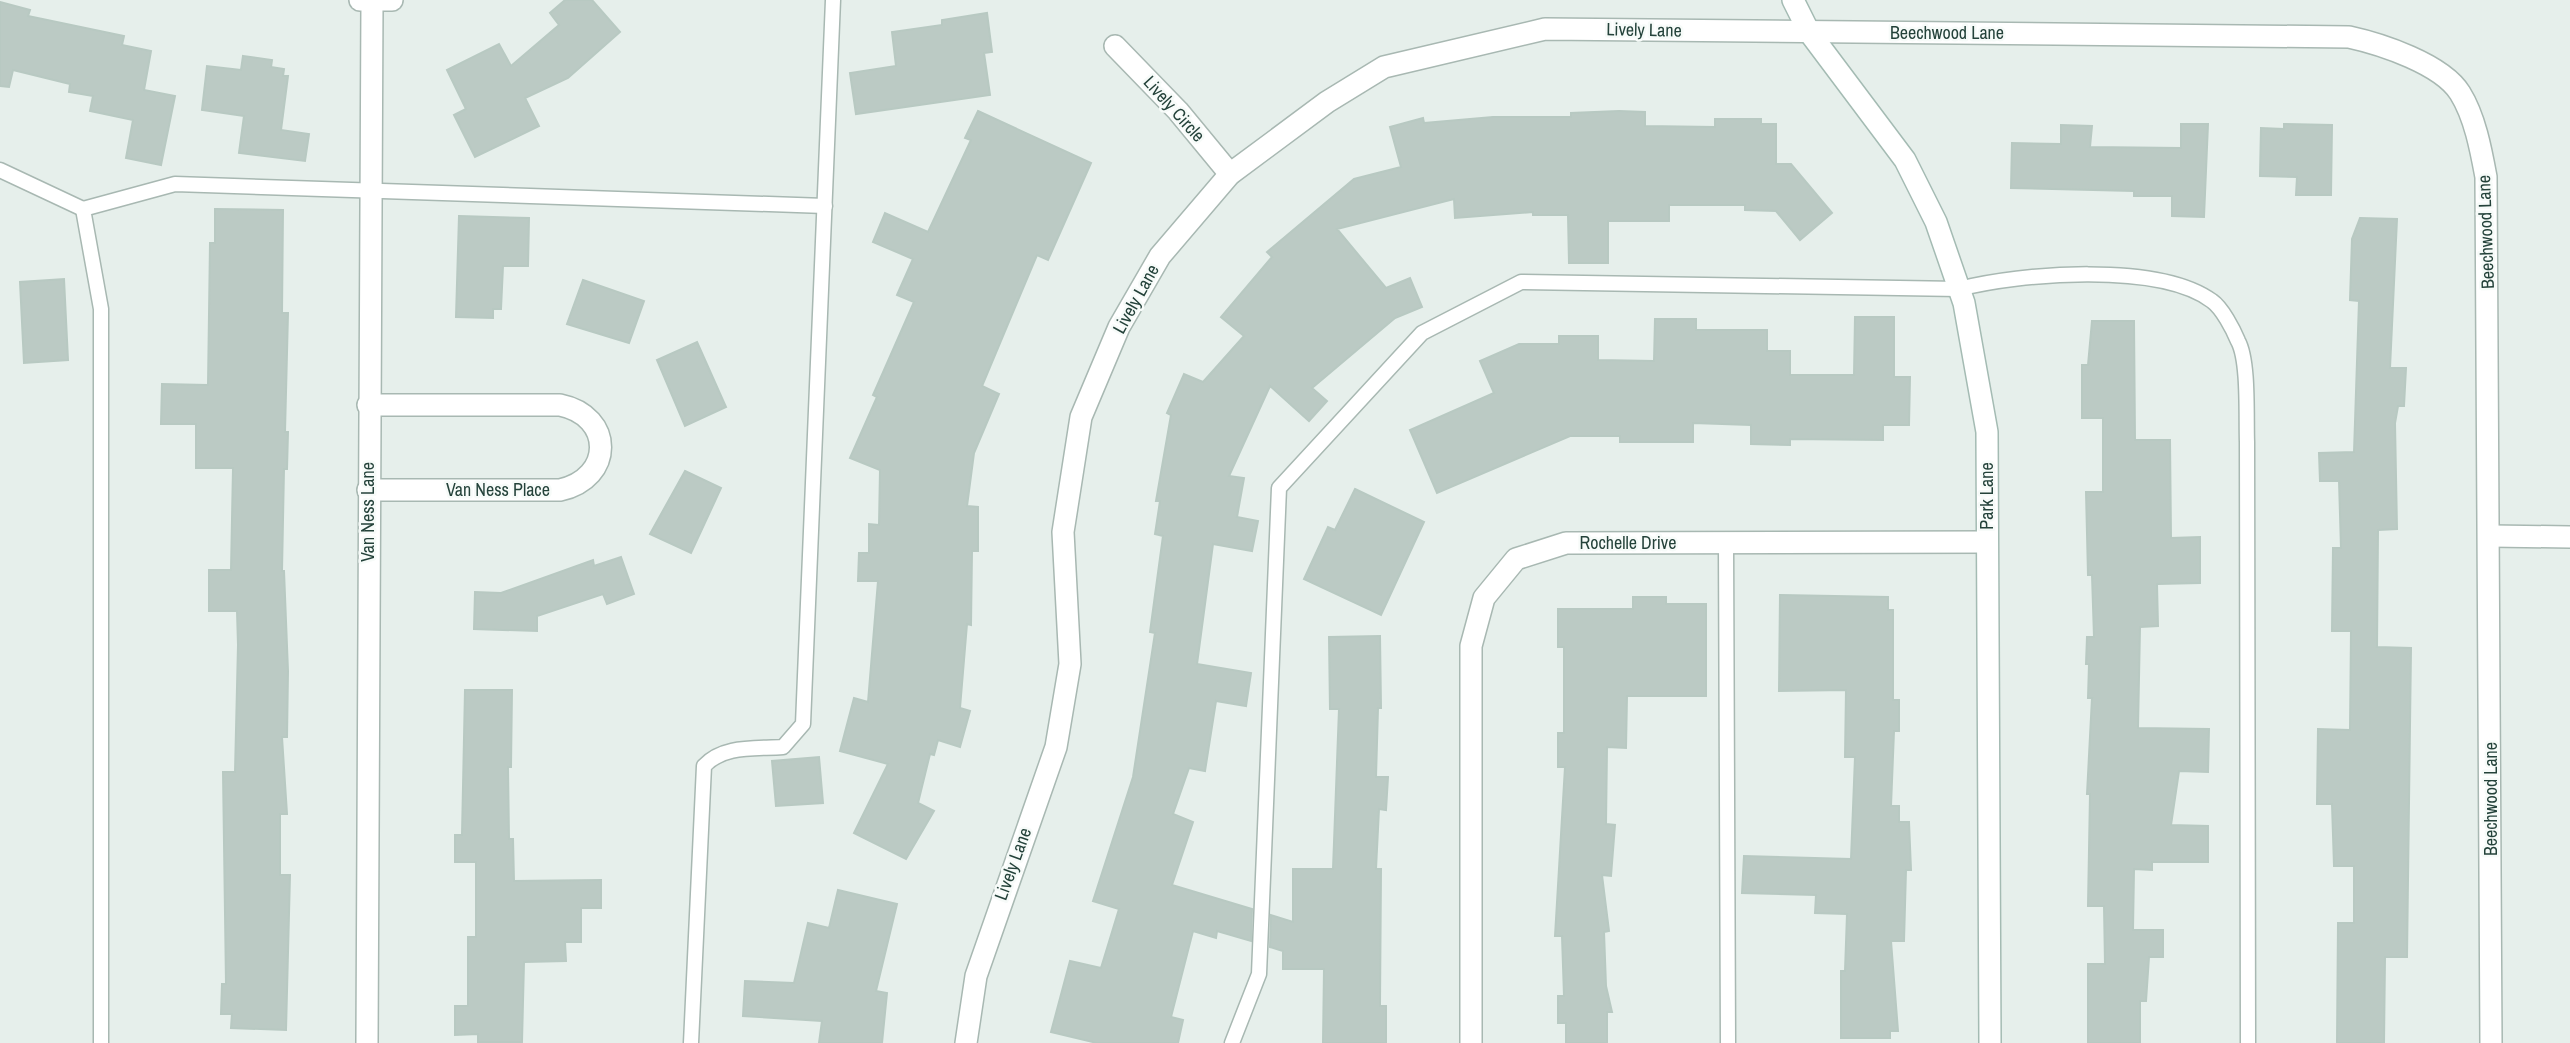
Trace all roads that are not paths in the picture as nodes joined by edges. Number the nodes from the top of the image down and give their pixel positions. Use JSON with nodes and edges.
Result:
{"nodes":[{"id":1,"x":833,"y":0,"type":"edge"},
{"id":2,"x":1793,"y":0,"type":"edge"},
{"id":3,"x":375,"y":1,"type":"edge"},
{"id":4,"x":1809,"y":32,"type":"junction"},
{"id":5,"x":1115,"y":46,"type":"dead end"},
{"id":6,"x":0,"y":170,"type":"edge"},
{"id":7,"x":1230,"y":174,"type":"junction"},
{"id":8,"x":370,"y":188,"type":"junction"},
{"id":9,"x":825,"y":206,"type":"junction"},
{"id":10,"x":83,"y":209,"type":"junction"},
{"id":11,"x":1959,"y":289,"type":"junction"},
{"id":12,"x":368,"y":405,"type":"junction"},
{"id":13,"x":368,"y":489,"type":"junction"},
{"id":14,"x":2491,"y":536,"type":"junction"},
{"id":15,"x":2570,"y":537,"type":"edge"},
{"id":16,"x":1987,"y":542,"type":"junction"},
{"id":17,"x":1726,"y":543,"type":"junction"},
{"id":18,"x":101,"y":1043,"type":"edge"},
{"id":19,"x":367,"y":1043,"type":"edge"},
{"id":20,"x":691,"y":1043,"type":"edge"},
{"id":21,"x":966,"y":1043,"type":"edge"},
{"id":22,"x":1232,"y":1043,"type":"edge"},
{"id":23,"x":1471,"y":1043,"type":"edge"},
{"id":24,"x":1728,"y":1043,"type":"edge"},
{"id":25,"x":1990,"y":1043,"type":"edge"},
{"id":26,"x":2248,"y":1043,"type":"edge"},
{"id":27,"x":2491,"y":1043,"type":"edge"}],
"edges":[{"from":1,"to":9,"type":"lane"},
{"from":2,"to":4,"type":"street","name":"Park Lane"},
{"from":3,"to":8,"type":"street","name":"Van Ness Lane"},
{"from":4,"to":7,"type":"street","name":"Lively Lane"},
{"from":4,"to":11,"type":"street","name":"Park Lane"},
{"from":4,"to":14,"type":"street","name":"Beechwood Lane"},
{"from":5,"to":7,"type":"street","name":"Lively Circle"},
{"from":6,"to":10,"type":"lane"},
{"from":7,"to":21,"type":"street","name":"Lively Lane"},
{"from":8,"to":9,"type":"lane"},
{"from":8,"to":10,"type":"lane"},
{"from":8,"to":12,"type":"street","name":"Van Ness Lane"},
{"from":9,"to":20,"type":"lane"},
{"from":10,"to":18,"type":"lane"},
{"from":11,"to":16,"type":"street","name":"Park Lane"},
{"from":11,"to":22,"type":"lane"},
{"from":11,"to":26,"type":"lane"},
{"from":12,"to":13,"type":"street","name":"Van Ness Lane"},
{"from":12,"to":13,"type":"street","name":"Van Ness Place"},
{"from":13,"to":19,"type":"street","name":"Van Ness Lane"},
{"from":14,"to":15,"type":"street"},
{"from":14,"to":27,"type":"street","name":"Beechwood Lane"},
{"from":16,"to":17,"type":"street","name":"Rochelle Drive"},
{"from":16,"to":25,"type":"street","name":"Park Lane"},
{"from":17,"to":23,"type":"street","name":"Rochelle Drive"},
{"from":17,"to":24,"type":"lane"}]}
